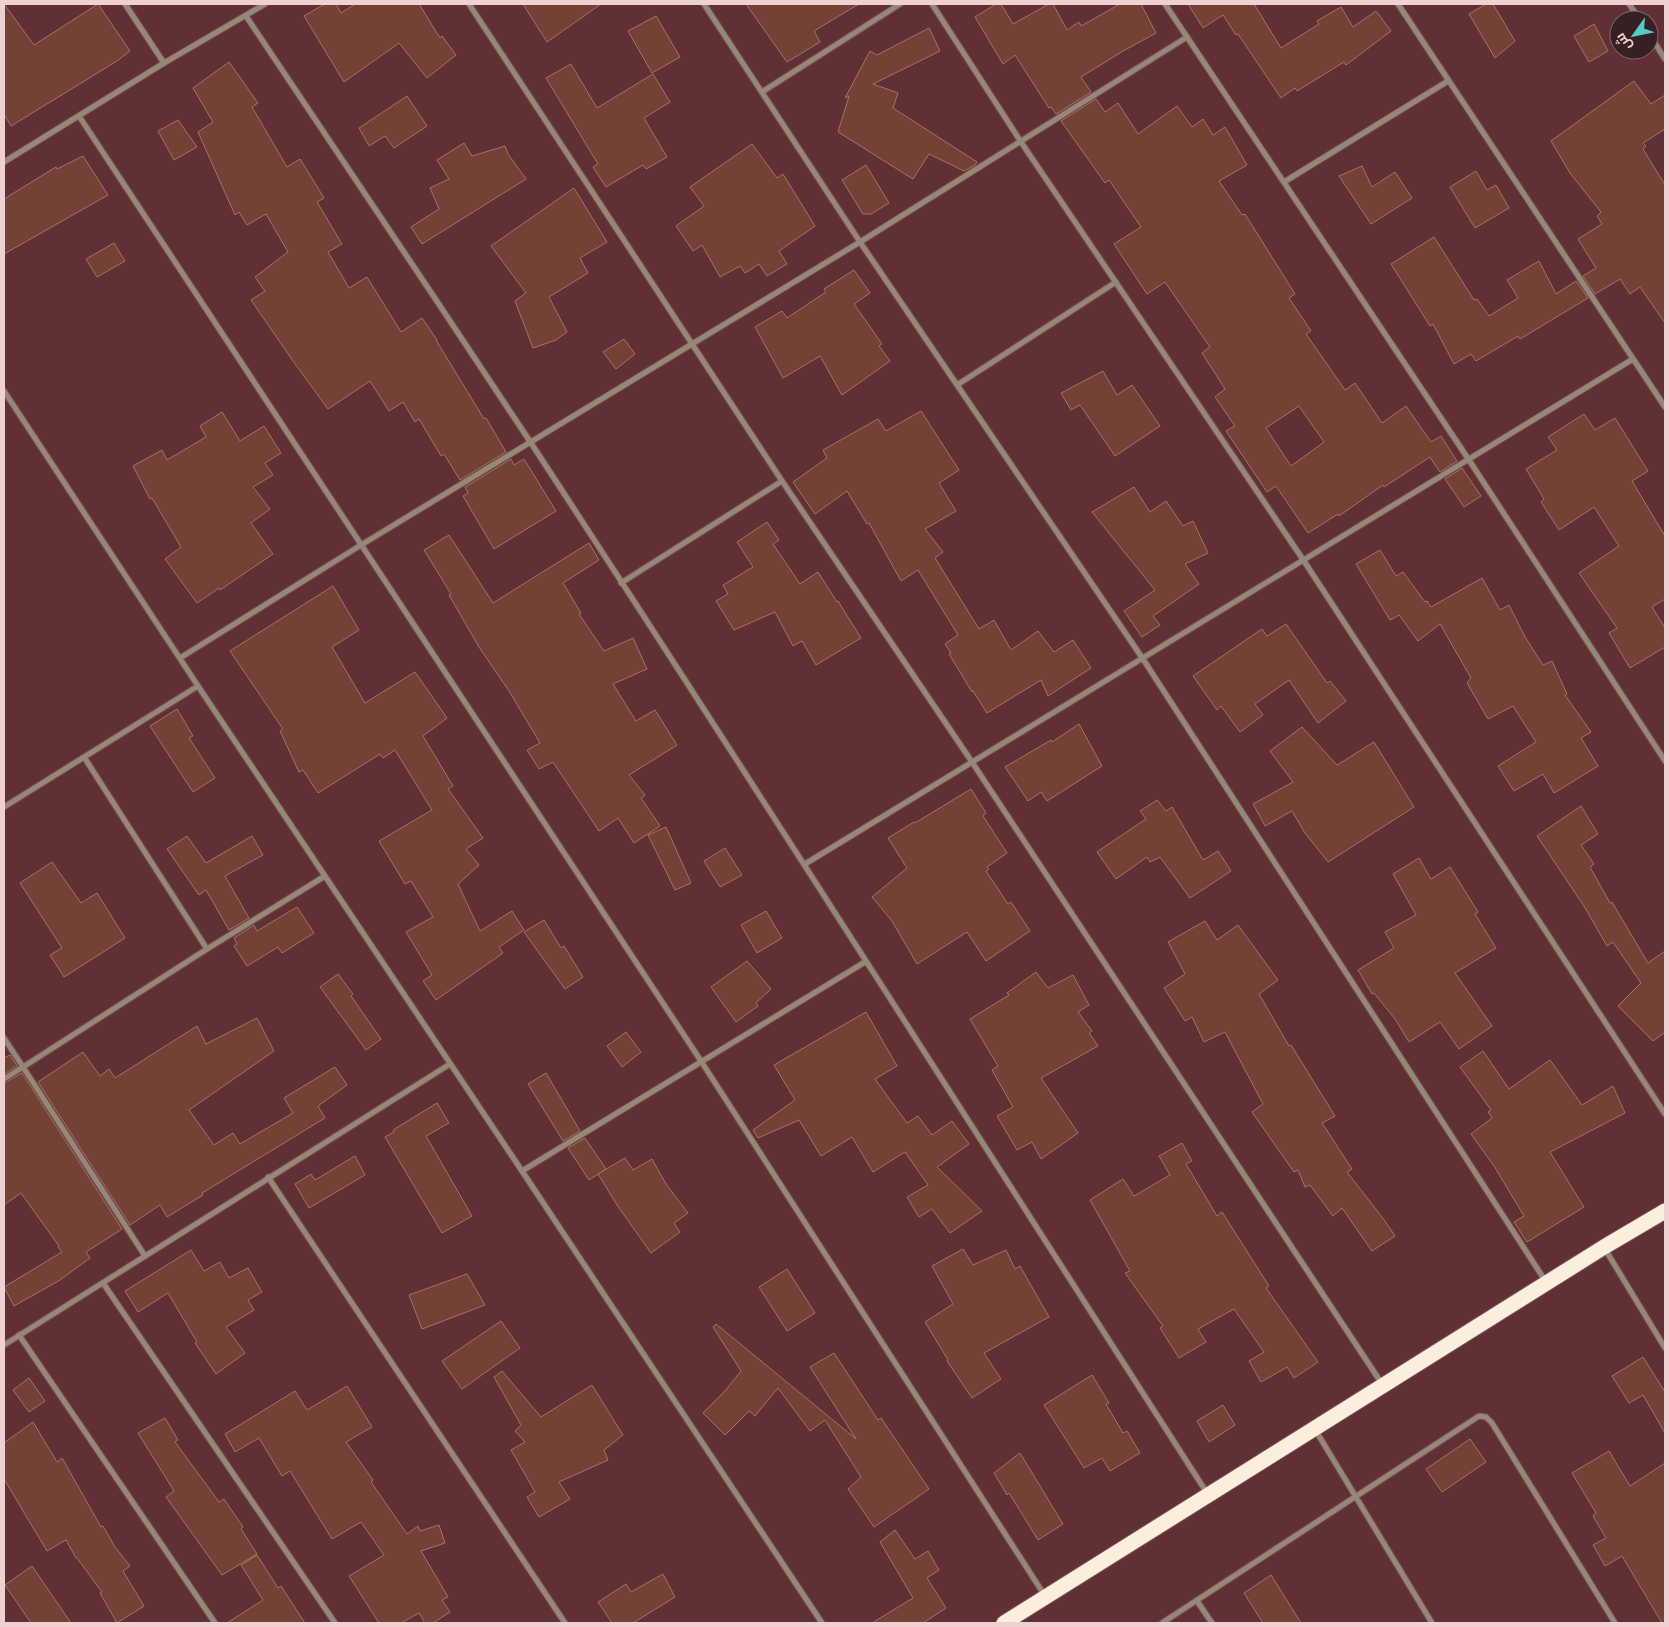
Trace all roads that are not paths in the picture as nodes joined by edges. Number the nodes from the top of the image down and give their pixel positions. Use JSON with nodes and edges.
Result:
{"nodes":[{"id":1,"x":125,"y":4,"type":"edge"},
{"id":2,"x":265,"y":4,"type":"edge"},
{"id":3,"x":469,"y":4,"type":"edge"},
{"id":4,"x":704,"y":4,"type":"edge"},
{"id":5,"x":900,"y":4,"type":"edge"},
{"id":6,"x":932,"y":4,"type":"edge"},
{"id":7,"x":1165,"y":4,"type":"edge"},
{"id":8,"x":1398,"y":4,"type":"edge"},
{"id":9,"x":246,"y":16,"type":"junction"},
{"id":10,"x":1187,"y":37,"type":"junction"},
{"id":11,"x":164,"y":63,"type":"junction"},
{"id":12,"x":1448,"y":81,"type":"junction"},
{"id":13,"x":762,"y":92,"type":"junction"},
{"id":14,"x":80,"y":116,"type":"junction"},
{"id":15,"x":1021,"y":142,"type":"junction"},
{"id":16,"x":4,"y":162,"type":"edge"},
{"id":17,"x":1284,"y":182,"type":"junction"},
{"id":18,"x":860,"y":242,"type":"junction"},
{"id":19,"x":1116,"y":282,"type":"junction"},
{"id":20,"x":693,"y":344,"type":"junction"},
{"id":21,"x":1633,"y":359,"type":"junction"},
{"id":22,"x":957,"y":385,"type":"junction"},
{"id":23,"x":4,"y":391,"type":"edge"},
{"id":24,"x":6,"y":400,"type":"edge"},
{"id":25,"x":1665,"y":407,"type":"edge"},
{"id":26,"x":530,"y":442,"type":"junction"},
{"id":27,"x":1469,"y":460,"type":"junction"},
{"id":28,"x":782,"y":481,"type":"junction"},
{"id":29,"x":361,"y":545,"type":"junction"},
{"id":30,"x":1304,"y":561,"type":"junction"},
{"id":31,"x":622,"y":583,"type":"junction"},
{"id":32,"x":180,"y":658,"type":"junction"},
{"id":33,"x":1143,"y":659,"type":"junction"},
{"id":34,"x":198,"y":686,"type":"junction"},
{"id":35,"x":84,"y":757,"type":"junction"},
{"id":36,"x":1665,"y":761,"type":"edge"},
{"id":37,"x":972,"y":762,"type":"junction"},
{"id":38,"x":4,"y":808,"type":"edge"},
{"id":39,"x":805,"y":864,"type":"junction"},
{"id":40,"x":325,"y":876,"type":"junction"},
{"id":41,"x":207,"y":949,"type":"junction"},
{"id":42,"x":865,"y":962,"type":"junction"},
{"id":43,"x":4,"y":1038,"type":"edge"},
{"id":44,"x":701,"y":1061,"type":"junction"},
{"id":45,"x":450,"y":1064,"type":"junction"},
{"id":46,"x":23,"y":1067,"type":"junction"},
{"id":47,"x":4,"y":1079,"type":"edge"},
{"id":48,"x":1665,"y":1114,"type":"edge"},
{"id":49,"x":522,"y":1171,"type":"junction"},
{"id":50,"x":268,"y":1178,"type":"junction"},
{"id":51,"x":1665,"y":1211,"type":"edge"},
{"id":52,"x":1604,"y":1246,"type":"junction"},
{"id":53,"x":145,"y":1256,"type":"junction"},
{"id":54,"x":1546,"y":1282,"type":"junction"},
{"id":55,"x":103,"y":1283,"type":"junction"},
{"id":56,"x":19,"y":1335,"type":"junction"},
{"id":57,"x":4,"y":1345,"type":"edge"},
{"id":58,"x":1665,"y":1348,"type":"edge"},
{"id":59,"x":1383,"y":1385,"type":"junction"},
{"id":60,"x":1314,"y":1428,"type":"junction"},
{"id":61,"x":1208,"y":1495,"type":"junction"},
{"id":62,"x":1356,"y":1496,"type":"junction"},
{"id":63,"x":1046,"y":1597,"type":"junction"},
{"id":64,"x":1197,"y":1601,"type":"junction"},
{"id":65,"x":215,"y":1623,"type":"edge"},
{"id":66,"x":335,"y":1623,"type":"edge"},
{"id":67,"x":565,"y":1623,"type":"edge"},
{"id":68,"x":822,"y":1623,"type":"edge"},
{"id":69,"x":1004,"y":1623,"type":"edge"},
{"id":70,"x":1162,"y":1623,"type":"edge"},
{"id":71,"x":1212,"y":1623,"type":"edge"},
{"id":72,"x":1432,"y":1623,"type":"edge"},
{"id":73,"x":1615,"y":1623,"type":"edge"}],
"edges":[{"from":1,"to":11,"type":"street"},
{"from":2,"to":9,"type":"street"},
{"from":3,"to":20,"type":"street"},
{"from":4,"to":13,"type":"street"},
{"from":5,"to":13,"type":"street"},
{"from":6,"to":15,"type":"street"},
{"from":7,"to":10,"type":"street"},
{"from":8,"to":12,"type":"street"},
{"from":9,"to":11,"type":"street"},
{"from":9,"to":26,"type":"street"},
{"from":10,"to":15,"type":"street"},
{"from":10,"to":17,"type":"street"},
{"from":11,"to":14,"type":"street"},
{"from":12,"to":17,"type":"street"},
{"from":12,"to":21,"type":"street"},
{"from":13,"to":18,"type":"street"},
{"from":14,"to":16,"type":"street"},
{"from":14,"to":29,"type":"street"},
{"from":15,"to":18,"type":"street"},
{"from":15,"to":19,"type":"street"},
{"from":17,"to":27,"type":"street"},
{"from":18,"to":20,"type":"street"},
{"from":18,"to":22,"type":"street"},
{"from":19,"to":22,"type":"street"},
{"from":19,"to":30,"type":"street"},
{"from":20,"to":26,"type":"street"},
{"from":20,"to":28,"type":"street"},
{"from":21,"to":25,"type":"street"},
{"from":21,"to":27,"type":"street"},
{"from":22,"to":33,"type":"street"},
{"from":23,"to":24,"type":"street"},
{"from":24,"to":32,"type":"street"},
{"from":26,"to":29,"type":"street"},
{"from":26,"to":31,"type":"street"},
{"from":27,"to":30,"type":"street"},
{"from":27,"to":36,"type":"street"},
{"from":28,"to":31,"type":"street"},
{"from":28,"to":37,"type":"street"},
{"from":29,"to":32,"type":"street"},
{"from":29,"to":44,"type":"street"},
{"from":30,"to":33,"type":"street"},
{"from":30,"to":48,"type":"street"},
{"from":31,"to":39,"type":"street"},
{"from":32,"to":34,"type":"street"},
{"from":33,"to":37,"type":"street"},
{"from":33,"to":54,"type":"street"},
{"from":34,"to":35,"type":"street"},
{"from":34,"to":40,"type":"street"},
{"from":35,"to":38,"type":"street"},
{"from":35,"to":41,"type":"street"},
{"from":37,"to":39,"type":"street"},
{"from":37,"to":59,"type":"street"},
{"from":39,"to":42,"type":"street"},
{"from":40,"to":41,"type":"street"},
{"from":40,"to":45,"type":"street"},
{"from":41,"to":46,"type":"street"},
{"from":42,"to":44,"type":"street"},
{"from":42,"to":61,"type":"street"},
{"from":43,"to":46,"type":"street"},
{"from":44,"to":49,"type":"street"},
{"from":44,"to":63,"type":"street"},
{"from":45,"to":49,"type":"street"},
{"from":45,"to":50,"type":"street"},
{"from":46,"to":47,"type":"street"},
{"from":46,"to":53,"type":"street"},
{"from":49,"to":68,"type":"street"},
{"from":50,"to":53,"type":"street"},
{"from":50,"to":67,"type":"street"},
{"from":51,"to":52,"type":"highway"},
{"from":52,"to":54,"type":"highway"},
{"from":52,"to":58,"type":"street"},
{"from":53,"to":55,"type":"street"},
{"from":54,"to":59,"type":"highway"},
{"from":55,"to":56,"type":"street"},
{"from":55,"to":66,"type":"street"},
{"from":56,"to":57,"type":"street"},
{"from":56,"to":65,"type":"street"},
{"from":59,"to":60,"type":"highway"},
{"from":60,"to":61,"type":"highway"},
{"from":60,"to":62,"type":"street"},
{"from":61,"to":63,"type":"highway"},
{"from":62,"to":64,"type":"street"},
{"from":62,"to":72,"type":"street"},
{"from":62,"to":73,"type":"street"},
{"from":63,"to":69,"type":"highway"},
{"from":64,"to":70,"type":"street"},
{"from":64,"to":71,"type":"street"}]}
